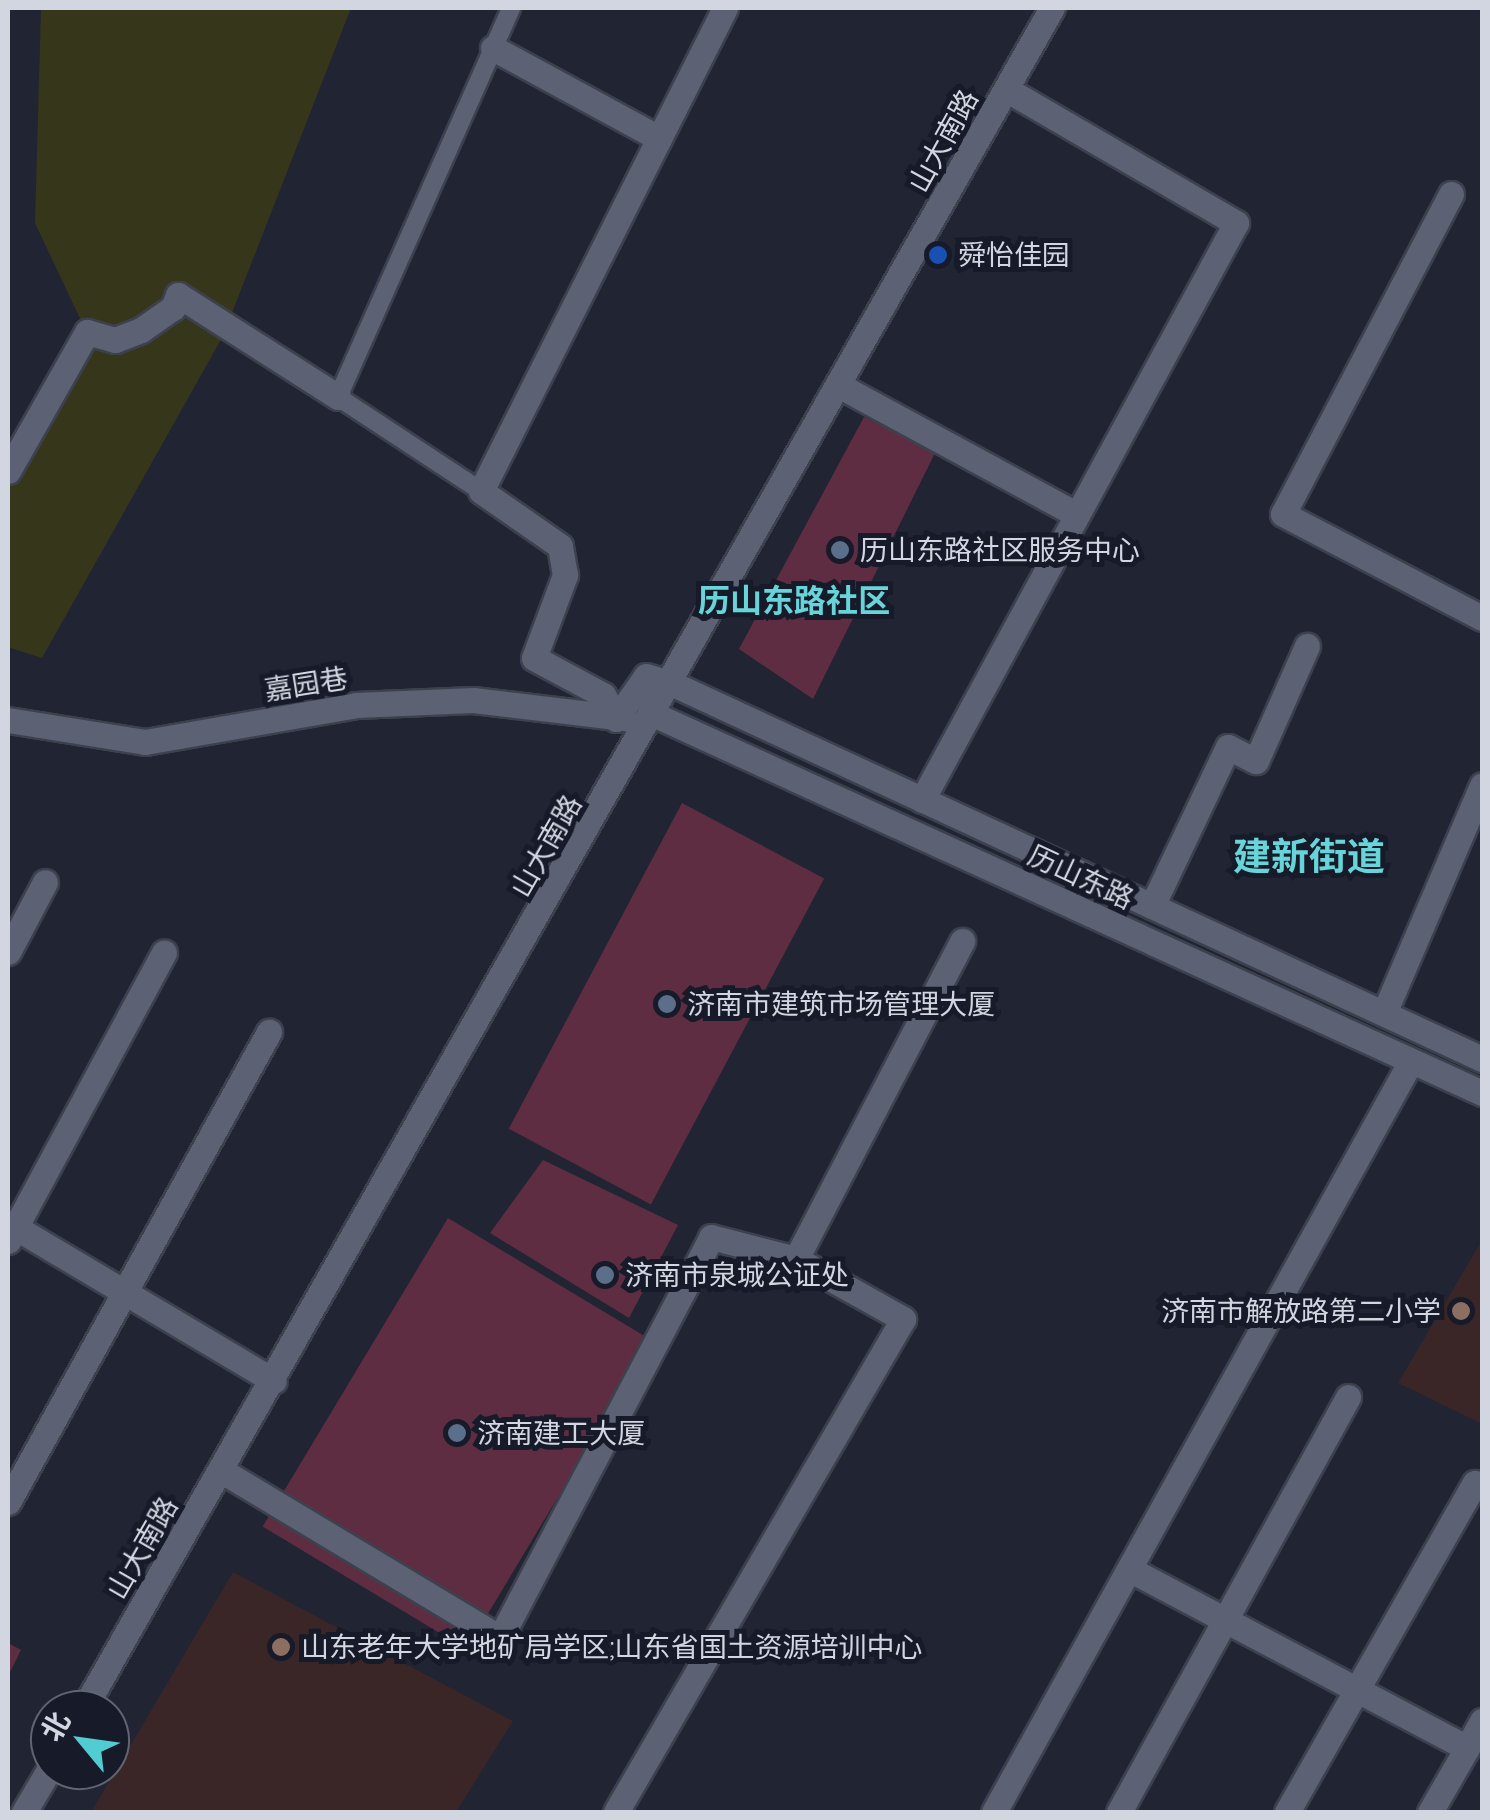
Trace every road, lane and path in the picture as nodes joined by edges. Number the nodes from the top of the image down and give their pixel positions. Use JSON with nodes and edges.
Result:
{"nodes":[{"id":1,"x":511,"y":8,"type":"edge"},
{"id":2,"x":725,"y":8,"type":"edge"},
{"id":3,"x":1052,"y":8,"type":"edge"},
{"id":4,"x":493,"y":48,"type":"junction"},
{"id":5,"x":1006,"y":89,"type":"junction"},
{"id":6,"x":659,"y":138,"type":"junction"},
{"id":7,"x":1451,"y":194,"type":"dead end"},
{"id":8,"x":840,"y":386,"type":"junction"},
{"id":9,"x":338,"y":397,"type":"junction"},
{"id":10,"x":8,"y":471,"type":"edge"},
{"id":11,"x":481,"y":491,"type":"junction"},
{"id":12,"x":1074,"y":512,"type":"junction"},
{"id":13,"x":1482,"y":618,"type":"edge"},
{"id":14,"x":1307,"y":646,"type":"dead end"},
{"id":15,"x":673,"y":684,"type":"junction"},
{"id":16,"x":655,"y":715,"type":"junction"},
{"id":17,"x":616,"y":719,"type":"junction"},
{"id":18,"x":8,"y":720,"type":"edge"},
{"id":19,"x":1482,"y":785,"type":"edge"},
{"id":20,"x":922,"y":800,"type":"junction"},
{"id":21,"x":46,"y":882,"type":"dead end"},
{"id":22,"x":1152,"y":906,"type":"junction"},
{"id":23,"x":962,"y":941,"type":"dead end"},
{"id":24,"x":8,"y":952,"type":"edge"},
{"id":25,"x":164,"y":953,"type":"dead end"},
{"id":26,"x":1384,"y":1013,"type":"junction"},
{"id":27,"x":269,"y":1032,"type":"dead end"},
{"id":28,"x":1482,"y":1059,"type":"edge"},
{"id":29,"x":1412,"y":1061,"type":"junction"},
{"id":30,"x":1482,"y":1093,"type":"edge"},
{"id":31,"x":10,"y":1230,"type":"edge"},
{"id":32,"x":796,"y":1259,"type":"junction"},
{"id":33,"x":122,"y":1291,"type":"junction"},
{"id":34,"x":274,"y":1382,"type":"junction"},
{"id":35,"x":1348,"y":1397,"type":"dead end"},
{"id":36,"x":222,"y":1471,"type":"junction"},
{"id":37,"x":1475,"y":1483,"type":"dead end"},
{"id":38,"x":8,"y":1502,"type":"edge"},
{"id":39,"x":1129,"y":1569,"type":"junction"},
{"id":40,"x":1225,"y":1620,"type":"junction"},
{"id":41,"x":1355,"y":1689,"type":"junction"},
{"id":42,"x":96,"y":1690,"type":"edge"},
{"id":43,"x":1482,"y":1721,"type":"edge"},
{"id":44,"x":1467,"y":1748,"type":"junction"},
{"id":45,"x":37,"y":1790,"type":"edge"},
{"id":46,"x":24,"y":1812,"type":"edge"},
{"id":47,"x":616,"y":1812,"type":"edge"},
{"id":48,"x":994,"y":1812,"type":"edge"},
{"id":49,"x":1119,"y":1812,"type":"edge"},
{"id":50,"x":1286,"y":1812,"type":"edge"},
{"id":51,"x":1430,"y":1812,"type":"edge"}],
"edges":[{"from":1,"to":4,"type":"lane"},
{"from":2,"to":6,"type":"street"},
{"from":3,"to":5,"type":"street","name":"山大南路"},
{"from":4,"to":6,"type":"street"},
{"from":4,"to":9,"type":"lane"},
{"from":5,"to":8,"type":"street","name":"山大南路"},
{"from":5,"to":12,"type":"street"},
{"from":6,"to":11,"type":"street"},
{"from":7,"to":13,"type":"street"},
{"from":8,"to":12,"type":"street"},
{"from":8,"to":15,"type":"street","name":"山大南路"},
{"from":9,"to":10,"type":"street"},
{"from":9,"to":11,"type":"lane"},
{"from":11,"to":17,"type":"street"},
{"from":12,"to":20,"type":"street"},
{"from":14,"to":22,"type":"street"},
{"from":15,"to":16,"type":"street","name":"山大南路"},
{"from":15,"to":17,"type":"street"},
{"from":15,"to":20,"type":"street","name":"历山东路"},
{"from":16,"to":17,"type":"street","name":"嘉园巷"},
{"from":16,"to":29,"type":"street","name":"历山东路"},
{"from":16,"to":34,"type":"street","name":"山大南路"},
{"from":17,"to":18,"type":"street","name":"嘉园巷"},
{"from":19,"to":26,"type":"street"},
{"from":20,"to":22,"type":"street","name":"历山东路"},
{"from":21,"to":24,"type":"street"},
{"from":22,"to":26,"type":"street","name":"历山东路"},
{"from":23,"to":32,"type":"street"},
{"from":25,"to":31,"type":"street"},
{"from":26,"to":28,"type":"street","name":"历山东路"},
{"from":27,"to":33,"type":"street"},
{"from":29,"to":30,"type":"street","name":"历山东路"},
{"from":29,"to":39,"type":"street"},
{"from":31,"to":33,"type":"street"},
{"from":32,"to":36,"type":"street"},
{"from":32,"to":47,"type":"street"},
{"from":33,"to":34,"type":"street"},
{"from":33,"to":38,"type":"street"},
{"from":34,"to":36,"type":"street","name":"山大南路"},
{"from":35,"to":40,"type":"street"},
{"from":36,"to":42,"type":"street","name":"山大南路"},
{"from":37,"to":41,"type":"street"},
{"from":39,"to":40,"type":"street"},
{"from":39,"to":48,"type":"street"},
{"from":40,"to":41,"type":"street"},
{"from":40,"to":49,"type":"street"},
{"from":41,"to":44,"type":"street"},
{"from":41,"to":50,"type":"street"},
{"from":43,"to":44,"type":"street"},
{"from":44,"to":51,"type":"street"},
{"from":45,"to":46,"type":"street"}]}
